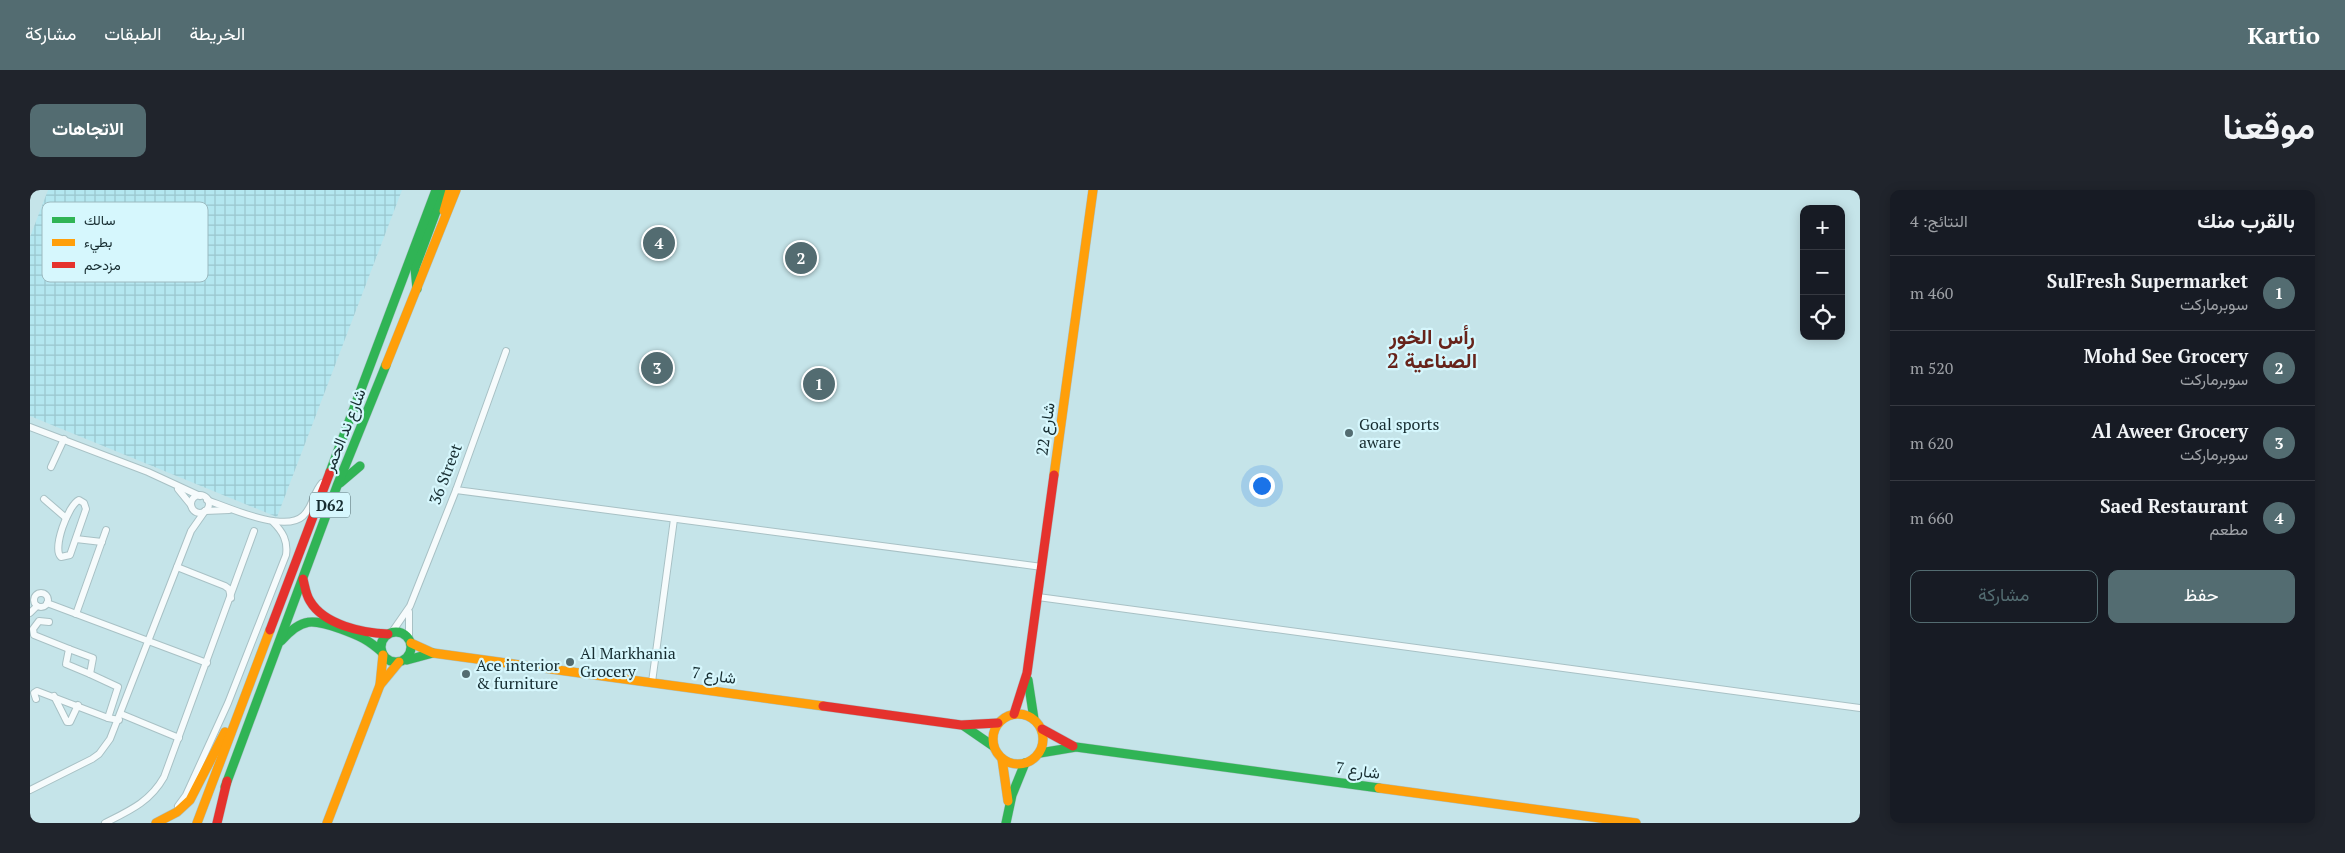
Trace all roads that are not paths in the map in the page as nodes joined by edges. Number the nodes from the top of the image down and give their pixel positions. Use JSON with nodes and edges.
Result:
{"nodes":[{"id":1,"x":436,"y":190,"type":"edge"},
{"id":2,"x":444,"y":190,"type":"edge"},
{"id":3,"x":450,"y":190,"type":"edge"},
{"id":4,"x":456,"y":190,"type":"edge"},
{"id":5,"x":1093,"y":190,"type":"edge"},
{"id":6,"x":445,"y":218,"type":"junction"},
{"id":7,"x":417,"y":290,"type":"junction"},
{"id":8,"x":506,"y":351,"type":"dead end"},
{"id":9,"x":30,"y":427,"type":"edge"},
{"id":10,"x":64,"y":439,"type":"junction"},
{"id":11,"x":51,"y":466,"type":"dead end"},
{"id":12,"x":360,"y":466,"type":"dead end"},
{"id":13,"x":325,"y":481,"type":"junction"},
{"id":14,"x":174,"y":484,"type":"junction"},
{"id":15,"x":338,"y":486,"type":"junction"},
{"id":16,"x":456,"y":490,"type":"junction"},
{"id":17,"x":200,"y":496,"type":"junction"},
{"id":18,"x":44,"y":499,"type":"dead end"},
{"id":19,"x":208,"y":500,"type":"junction"},
{"id":20,"x":192,"y":507,"type":"junction"},
{"id":21,"x":238,"y":510,"type":"junction"},
{"id":22,"x":205,"y":511,"type":"junction"},
{"id":23,"x":66,"y":518,"type":"junction"},
{"id":24,"x":674,"y":519,"type":"junction"},
{"id":25,"x":273,"y":522,"type":"junction"},
{"id":26,"x":106,"y":530,"type":"dead end"},
{"id":27,"x":191,"y":531,"type":"junction"},
{"id":28,"x":254,"y":531,"type":"dead end"},
{"id":29,"x":76,"y":539,"type":"junction"},
{"id":30,"x":102,"y":542,"type":"junction"},
{"id":31,"x":176,"y":566,"type":"junction"},
{"id":32,"x":1042,"y":567,"type":"junction"},
{"id":33,"x":238,"y":578,"type":"junction"},
{"id":34,"x":303,"y":578,"type":"junction"},
{"id":35,"x":225,"y":586,"type":"junction"},
{"id":36,"x":1038,"y":597,"type":"junction"},
{"id":37,"x":232,"y":598,"type":"junction"},
{"id":38,"x":47,"y":604,"type":"junction"},
{"id":39,"x":37,"y":606,"type":"junction"},
{"id":40,"x":410,"y":606,"type":"junction"},
{"id":41,"x":30,"y":613,"type":"edge"},
{"id":42,"x":76,"y":614,"type":"junction"},
{"id":43,"x":49,"y":622,"type":"dead end"},
{"id":44,"x":390,"y":633,"type":"junction"},
{"id":45,"x":148,"y":641,"type":"junction"},
{"id":46,"x":410,"y":641,"type":"junction"},
{"id":47,"x":276,"y":647,"type":"junction"},
{"id":48,"x":69,"y":649,"type":"junction"},
{"id":49,"x":433,"y":653,"type":"junction"},
{"id":50,"x":382,"y":654,"type":"junction"},
{"id":51,"x":403,"y":661,"type":"junction"},
{"id":52,"x":207,"y":663,"type":"junction"},
{"id":53,"x":1027,"y":673,"type":"junction"},
{"id":54,"x":90,"y":674,"type":"junction"},
{"id":55,"x":652,"y":682,"type":"junction"},
{"id":56,"x":380,"y":685,"type":"junction"},
{"id":57,"x":247,"y":692,"type":"junction"},
{"id":58,"x":54,"y":696,"type":"junction"},
{"id":59,"x":36,"y":699,"type":"dead end"},
{"id":60,"x":78,"y":705,"type":"junction"},
{"id":61,"x":1859,"y":707,"type":"edge"},
{"id":62,"x":1014,"y":714,"type":"junction"},
{"id":63,"x":120,"y":717,"type":"junction"},
{"id":64,"x":108,"y":718,"type":"junction"},
{"id":65,"x":1034,"y":719,"type":"junction"},
{"id":66,"x":998,"y":723,"type":"junction"},
{"id":67,"x":961,"y":725,"type":"junction"},
{"id":68,"x":1042,"y":729,"type":"junction"},
{"id":69,"x":179,"y":738,"type":"junction"},
{"id":70,"x":994,"y":746,"type":"junction"},
{"id":71,"x":1076,"y":747,"type":"junction"},
{"id":72,"x":1040,"y":753,"type":"junction"},
{"id":73,"x":1002,"y":759,"type":"junction"},
{"id":74,"x":1025,"y":764,"type":"junction"},
{"id":75,"x":227,"y":781,"type":"junction"},
{"id":76,"x":30,"y":790,"type":"edge"},
{"id":77,"x":1008,"y":806,"type":"junction"},
{"id":78,"x":158,"y":822,"type":"edge"},
{"id":79,"x":105,"y":823,"type":"edge"},
{"id":80,"x":197,"y":823,"type":"edge"},
{"id":81,"x":212,"y":823,"type":"edge"},
{"id":82,"x":217,"y":823,"type":"edge"},
{"id":83,"x":327,"y":823,"type":"edge"},
{"id":84,"x":1006,"y":823,"type":"edge"},
{"id":85,"x":1636,"y":823,"type":"edge"}],
"edges":[{"from":1,"to":13,"type":"main road","name":"شارع ند الحمر","number":"D62"},
{"from":2,"to":7,"type":"main road"},
{"from":3,"to":6,"type":"main road"},
{"from":4,"to":6,"type":"main road","name":"شارع ند الحمر","number":"D62"},
{"from":5,"to":32,"type":"main road","name":"شارع 22"},
{"from":6,"to":7,"type":"main road","name":"شارع ند الحمر","number":"D62"},
{"from":7,"to":15,"type":"main road","name":"شارع ند الحمر","number":"D62"},
{"from":8,"to":16,"type":"street","name":"36 Street"},
{"from":9,"to":10,"type":"street"},
{"from":10,"to":11,"type":"street"},
{"from":10,"to":14,"type":"street"},
{"from":12,"to":15,"type":"main road"},
{"from":13,"to":25,"type":"street"},
{"from":13,"to":57,"type":"main road","name":"شارع ند الحمر","number":"D62"},
{"from":14,"to":17,"type":"street"},
{"from":14,"to":20,"type":"street"},
{"from":15,"to":34,"type":"main road","name":"شارع ند الحمر","number":"D62"},
{"from":16,"to":24,"type":"street"},
{"from":16,"to":40,"type":"street","name":"36 Street"},
{"from":17,"to":19,"type":"street"},
{"from":17,"to":20,"type":"street"},
{"from":18,"to":23,"type":"street"},
{"from":19,"to":21,"type":"street"},
{"from":19,"to":22,"type":"street"},
{"from":20,"to":22,"type":"street"},
{"from":20,"to":27,"type":"street"},
{"from":21,"to":22,"type":"street"},
{"from":21,"to":25,"type":"street"},
{"from":22,"to":27,"type":"street"},
{"from":23,"to":29,"type":"street"},
{"from":23,"to":29,"type":"street"},
{"from":24,"to":32,"type":"street"},
{"from":24,"to":55,"type":"street"},
{"from":25,"to":78,"type":"street"},
{"from":26,"to":30,"type":"street"},
{"from":27,"to":31,"type":"street"},
{"from":28,"to":33,"type":"street"},
{"from":29,"to":30,"type":"street"},
{"from":30,"to":42,"type":"street"},
{"from":31,"to":35,"type":"street"},
{"from":31,"to":45,"type":"street"},
{"from":32,"to":36,"type":"main road","name":"شارع 22"},
{"from":33,"to":35,"type":"street"},
{"from":33,"to":37,"type":"street"},
{"from":34,"to":44,"type":"main road"},
{"from":34,"to":47,"type":"main road","name":"شارع ند الحمر","number":"D62"},
{"from":35,"to":37,"type":"street"},
{"from":36,"to":53,"type":"main road","name":"شارع 22"},
{"from":36,"to":61,"type":"street"},
{"from":37,"to":52,"type":"street"},
{"from":38,"to":39,"type":"street"},
{"from":38,"to":39,"type":"street"},
{"from":38,"to":42,"type":"street"},
{"from":39,"to":41,"type":"street"},
{"from":40,"to":44,"type":"street","name":"36 Street"},
{"from":40,"to":46,"type":"street","name":"36 Street"},
{"from":42,"to":45,"type":"street"},
{"from":43,"to":48,"type":"street"},
{"from":44,"to":46,"type":"main road"},
{"from":44,"to":50,"type":"main road"},
{"from":45,"to":52,"type":"street"},
{"from":45,"to":63,"type":"street"},
{"from":46,"to":49,"type":"main road","name":"شارع 7"},
{"from":46,"to":51,"type":"main road"},
{"from":47,"to":50,"type":"main road"},
{"from":47,"to":75,"type":"main road","name":"شارع ند الحمر","number":"D62"},
{"from":48,"to":54,"type":"street"},
{"from":48,"to":54,"type":"street"},
{"from":49,"to":51,"type":"main road","name":"شارع 7"},
{"from":49,"to":55,"type":"main road","name":"شارع 7"},
{"from":50,"to":51,"type":"main road"},
{"from":50,"to":56,"type":"main road"},
{"from":51,"to":56,"type":"main road"},
{"from":52,"to":69,"type":"street"},
{"from":53,"to":62,"type":"main road","name":"شارع 22"},
{"from":53,"to":65,"type":"main road","name":"شارع 22"},
{"from":54,"to":64,"type":"street"},
{"from":55,"to":67,"type":"main road","name":"شارع 7"},
{"from":56,"to":83,"type":"main road"},
{"from":57,"to":78,"type":"main road"},
{"from":57,"to":80,"type":"main road","name":"شارع ند الحمر","number":"D62"},
{"from":58,"to":59,"type":"street"},
{"from":58,"to":60,"type":"street"},
{"from":58,"to":60,"type":"street"},
{"from":60,"to":64,"type":"street"},
{"from":62,"to":65,"type":"main road"},
{"from":62,"to":66,"type":"main road"},
{"from":63,"to":64,"type":"street"},
{"from":63,"to":69,"type":"street"},
{"from":63,"to":76,"type":"street"},
{"from":65,"to":68,"type":"main road"},
{"from":66,"to":67,"type":"main road"},
{"from":66,"to":70,"type":"main road"},
{"from":67,"to":70,"type":"main road"},
{"from":68,"to":71,"type":"main road","name":"شارع 7"},
{"from":68,"to":72,"type":"main road"},
{"from":69,"to":79,"type":"street"},
{"from":70,"to":73,"type":"main road"},
{"from":71,"to":72,"type":"main road","name":"شارع 7"},
{"from":71,"to":85,"type":"main road","name":"شارع 7"},
{"from":72,"to":74,"type":"main road"},
{"from":73,"to":74,"type":"main road"},
{"from":73,"to":77,"type":"main road"},
{"from":74,"to":77,"type":"main road"},
{"from":75,"to":81,"type":"main road","name":"شارع ند الحمر","number":"D62"},
{"from":75,"to":82,"type":"main road"},
{"from":77,"to":84,"type":"main road"}]}
